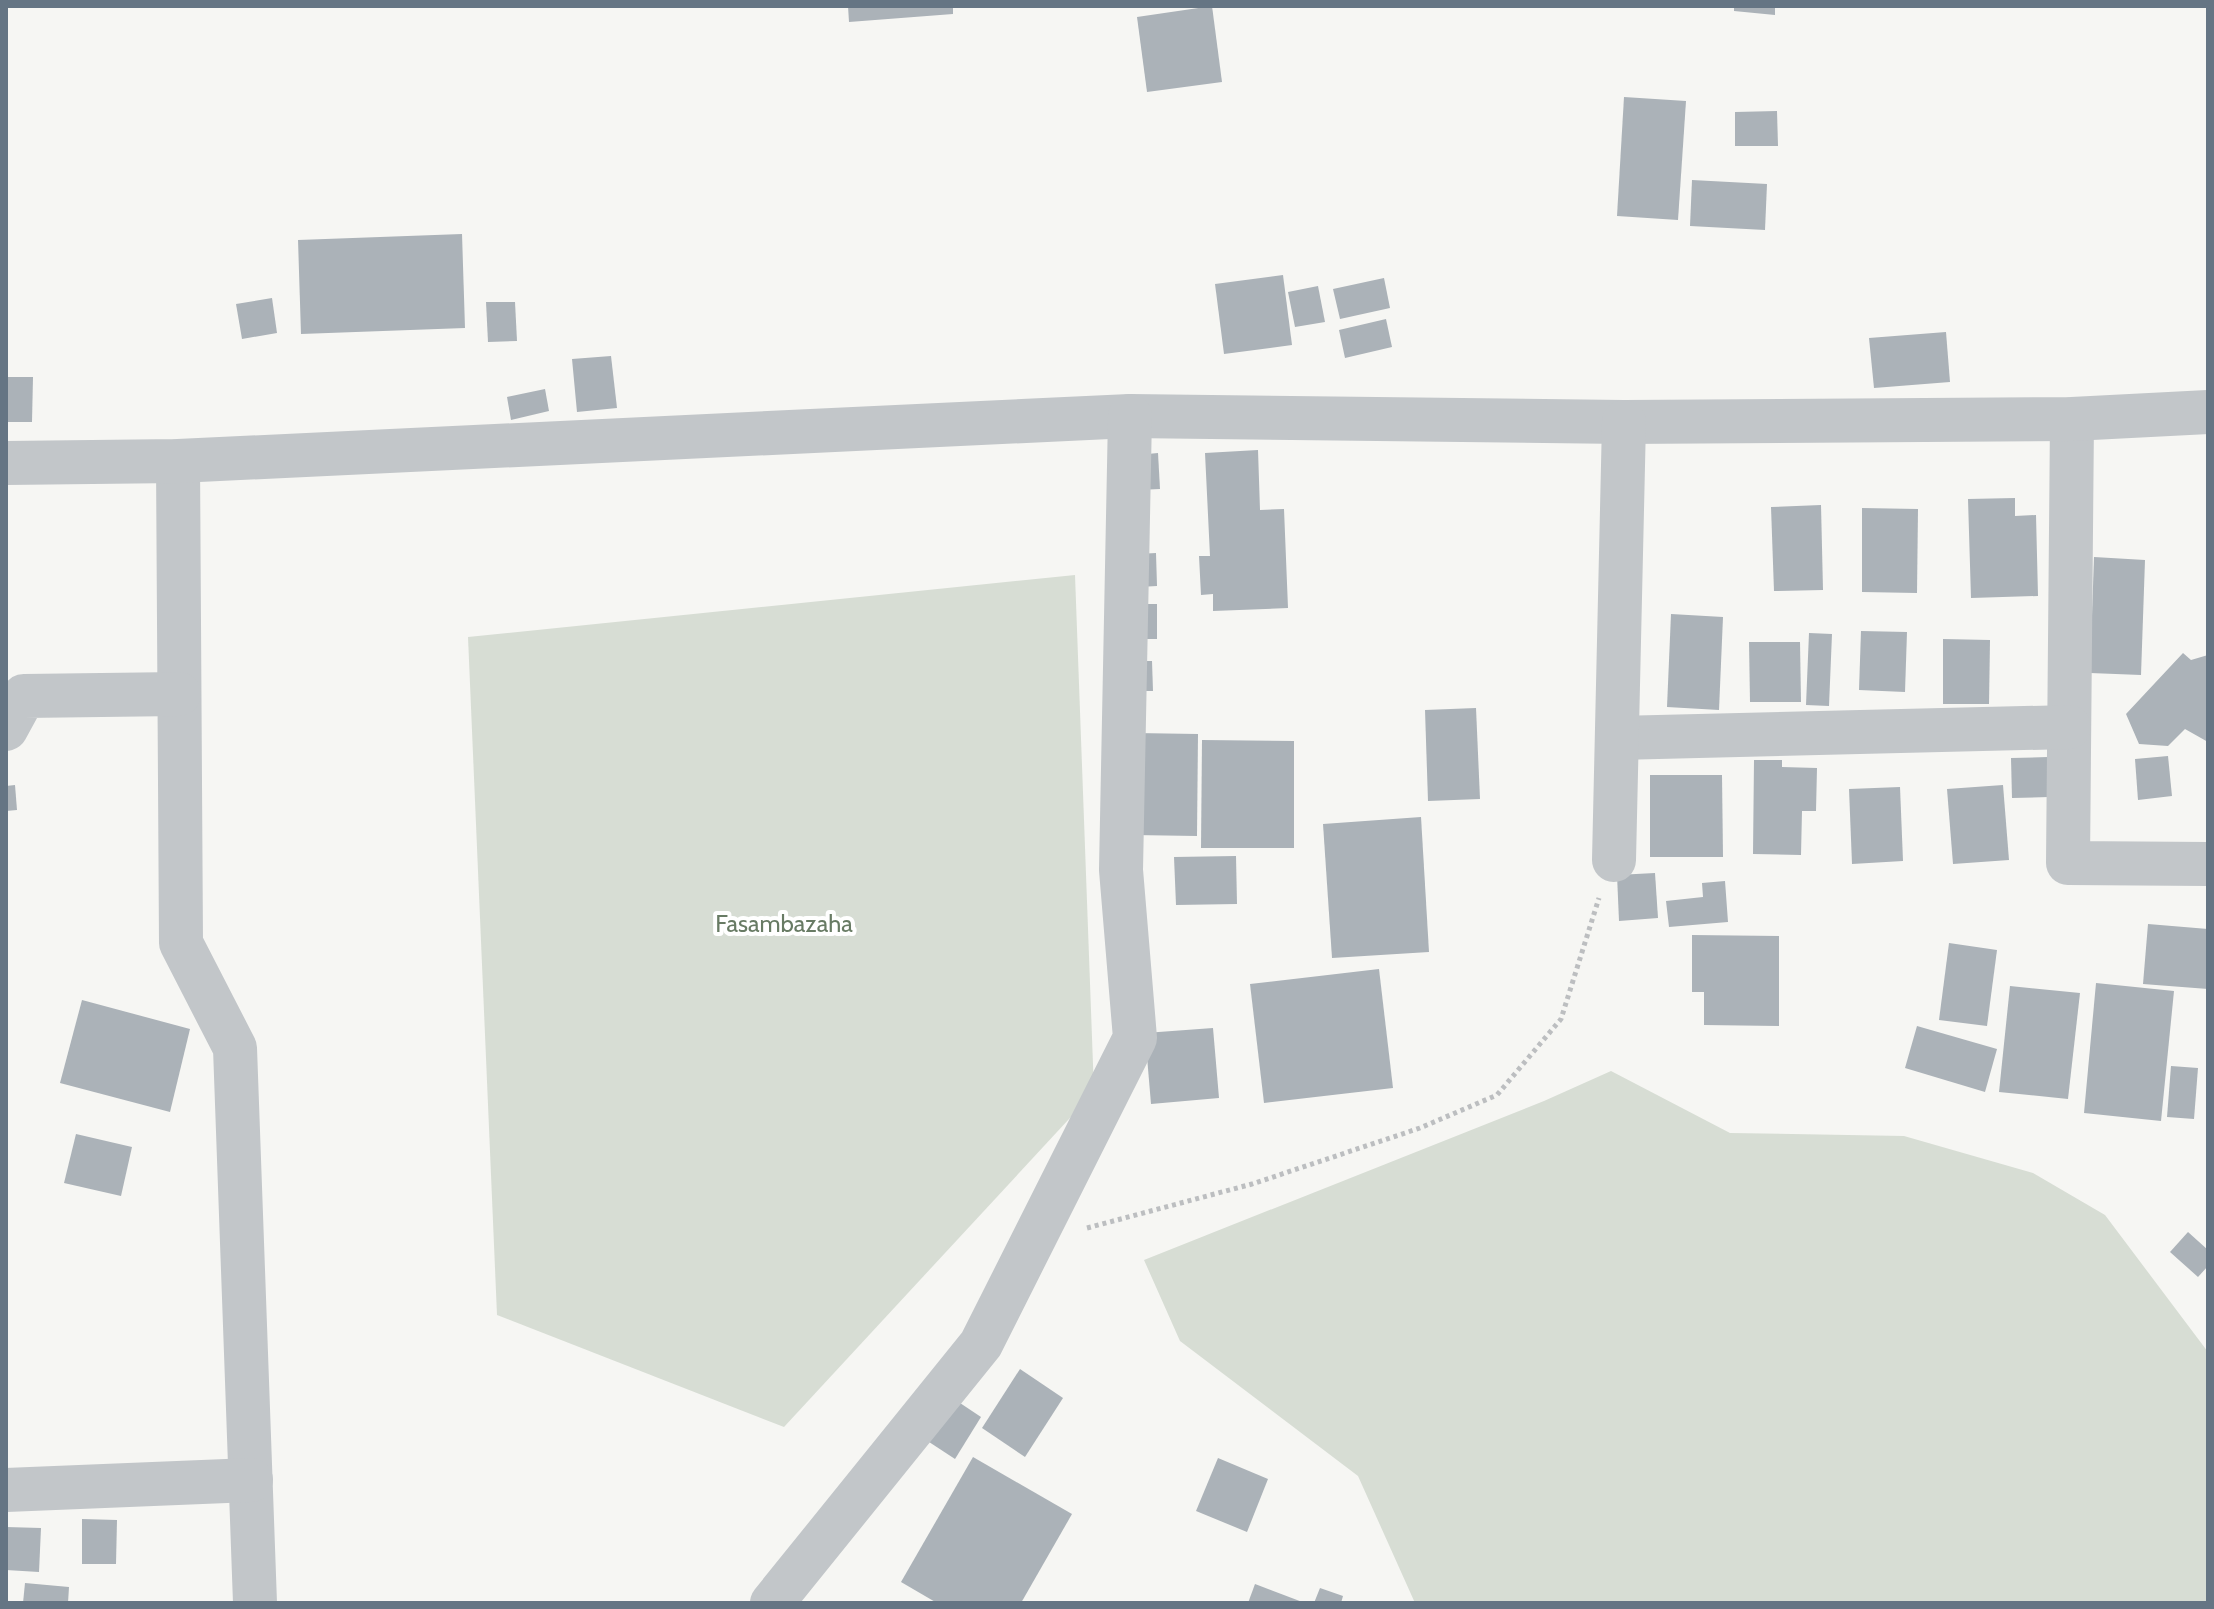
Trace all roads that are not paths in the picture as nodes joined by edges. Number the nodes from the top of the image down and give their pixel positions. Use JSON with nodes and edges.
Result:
{"nodes":[{"id":1,"x":2208,"y":412,"type":"edge"},
{"id":2,"x":1130,"y":416,"type":"junction"},
{"id":3,"x":2072,"y":419,"type":"junction"},
{"id":4,"x":1624,"y":422,"type":"junction"},
{"id":5,"x":178,"y":461,"type":"junction"},
{"id":6,"x":6,"y":463,"type":"edge"},
{"id":7,"x":179,"y":694,"type":"junction"},
{"id":8,"x":2069,"y":727,"type":"junction"},
{"id":9,"x":6,"y":729,"type":"edge"},
{"id":10,"x":1617,"y":738,"type":"junction"},
{"id":11,"x":1614,"y":860,"type":"road end"},
{"id":12,"x":2208,"y":864,"type":"edge"},
{"id":13,"x":251,"y":1480,"type":"junction"},
{"id":14,"x":6,"y":1490,"type":"edge"},
{"id":15,"x":255,"y":1603,"type":"edge"},
{"id":16,"x":772,"y":1603,"type":"edge"}],
"edges":[{"from":1,"to":3,"type":"street"},
{"from":2,"to":4,"type":"street"},
{"from":2,"to":5,"type":"street"},
{"from":2,"to":16,"type":"street"},
{"from":3,"to":4,"type":"street"},
{"from":3,"to":8,"type":"street"},
{"from":4,"to":10,"type":"street"},
{"from":5,"to":6,"type":"street"},
{"from":5,"to":7,"type":"street"},
{"from":7,"to":9,"type":"street"},
{"from":7,"to":13,"type":"street"},
{"from":8,"to":10,"type":"street"},
{"from":8,"to":12,"type":"street"},
{"from":10,"to":11,"type":"street"},
{"from":13,"to":14,"type":"street"},
{"from":13,"to":15,"type":"street"}]}
